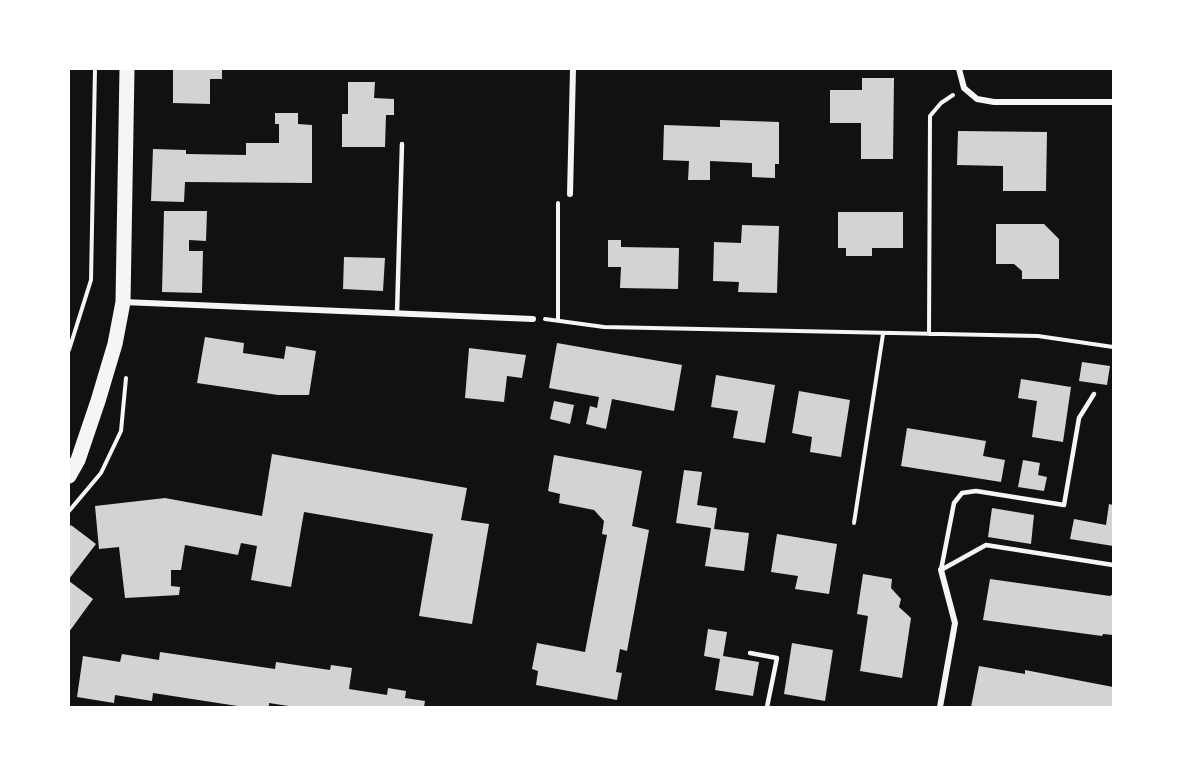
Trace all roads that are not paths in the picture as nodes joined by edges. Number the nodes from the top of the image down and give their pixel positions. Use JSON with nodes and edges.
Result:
{"nodes":[{"id":1,"x":127,"y":69,"type":"edge"},
{"id":2,"x":573,"y":69,"type":"edge"},
{"id":3,"x":959,"y":69,"type":"edge"},
{"id":4,"x":1113,"y":102,"type":"edge"},
{"id":5,"x":402,"y":144,"type":"dead end"},
{"id":6,"x":570,"y":194,"type":"road end"},
{"id":7,"x":123,"y":302,"type":"junction"},
{"id":8,"x":397,"y":313,"type":"junction"},
{"id":9,"x":533,"y":319,"type":"road end"},
{"id":10,"x":1094,"y":394,"type":"dead end"},
{"id":11,"x":69,"y":476,"type":"edge"},
{"id":12,"x":1113,"y":565,"type":"edge"},
{"id":13,"x":941,"y":570,"type":"junction"},
{"id":14,"x":750,"y":653,"type":"dead end"},
{"id":15,"x":767,"y":707,"type":"edge"},
{"id":16,"x":940,"y":707,"type":"edge"}],
"edges":[{"from":1,"to":7,"type":"main road"},
{"from":2,"to":6,"type":"street"},
{"from":3,"to":4,"type":"street"},
{"from":5,"to":8,"type":"lane"},
{"from":7,"to":8,"type":"street"},
{"from":7,"to":11,"type":"main road"},
{"from":8,"to":9,"type":"street"},
{"from":10,"to":13,"type":"lane"},
{"from":12,"to":13,"type":"lane"},
{"from":13,"to":16,"type":"street"},
{"from":14,"to":15,"type":"lane"}]}
